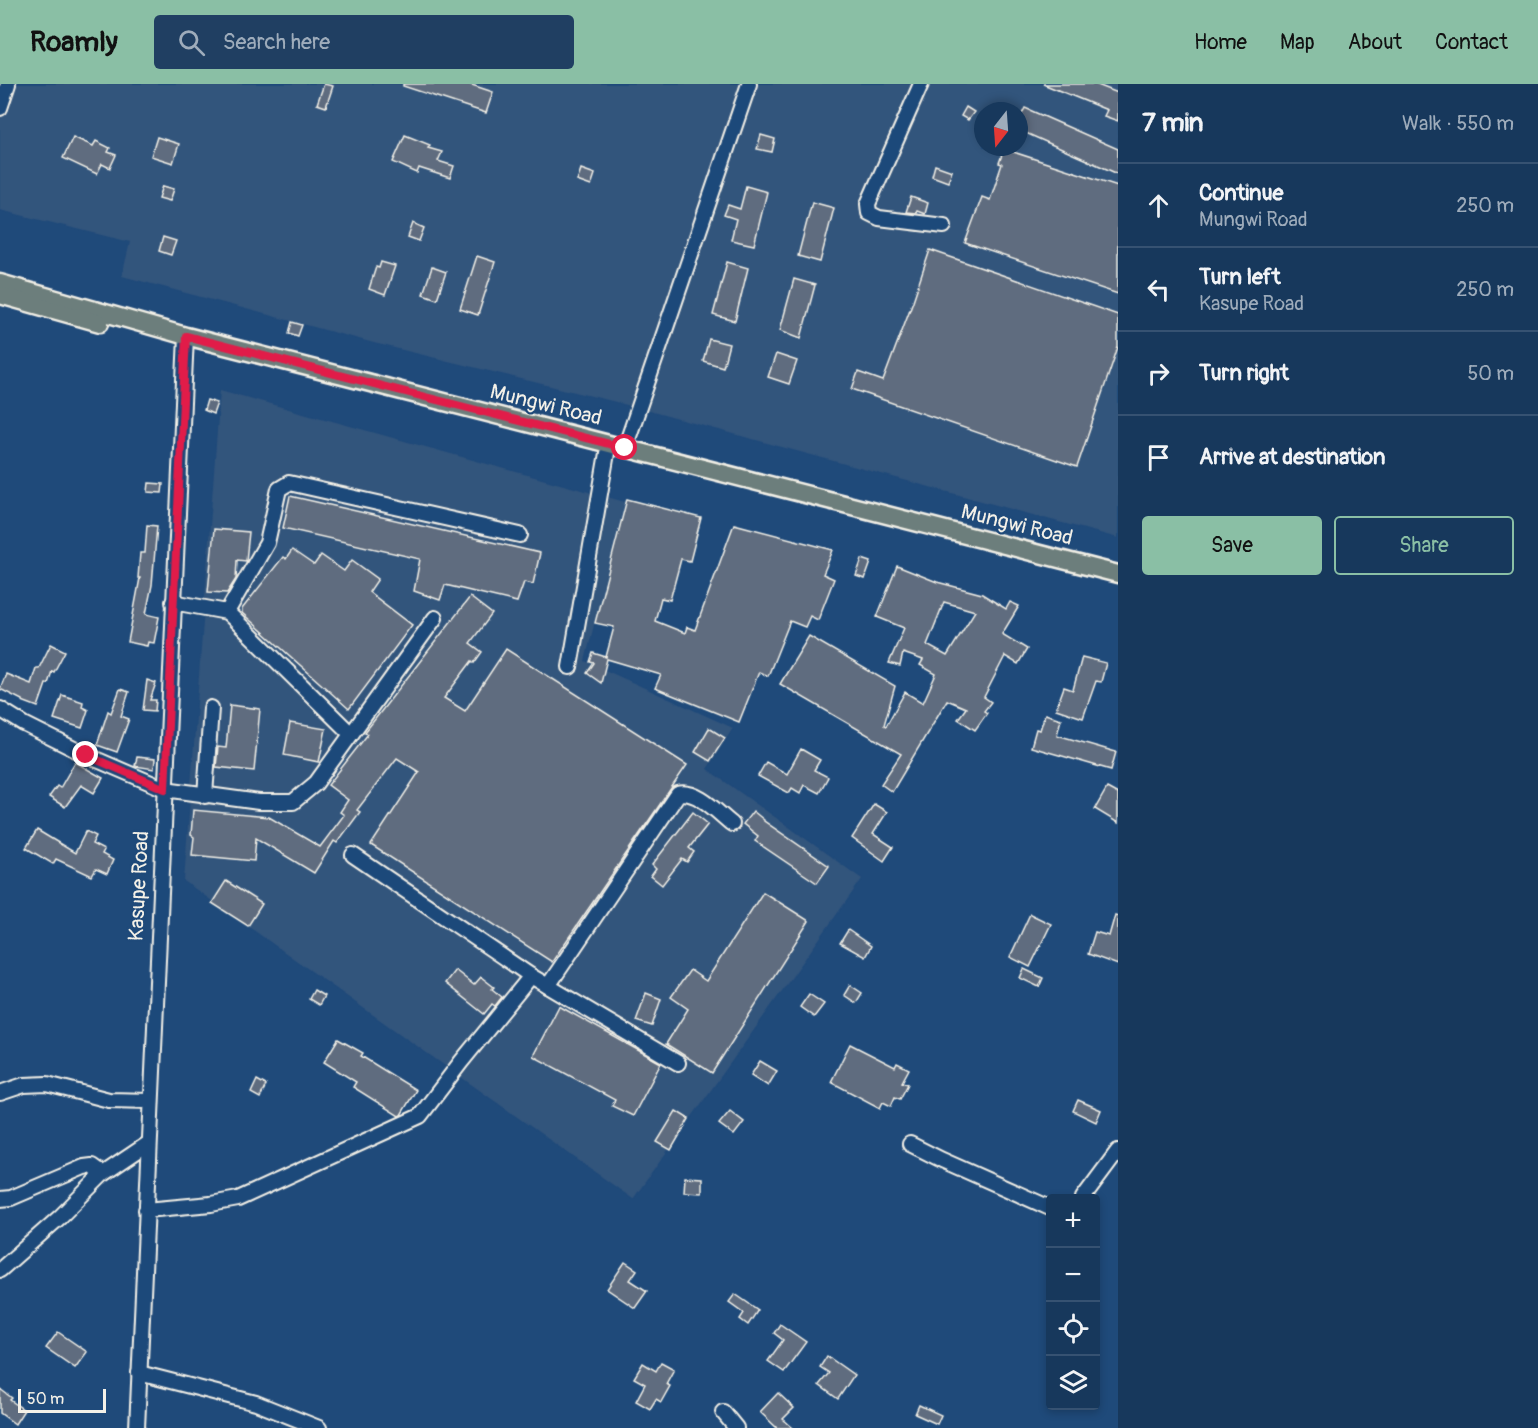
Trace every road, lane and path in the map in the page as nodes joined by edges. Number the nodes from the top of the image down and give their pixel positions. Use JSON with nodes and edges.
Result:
{"nodes":[{"id":1,"x":8,"y":84,"type":"edge"},
{"id":2,"x":748,"y":84,"type":"edge"},
{"id":3,"x":921,"y":84,"type":"edge"},
{"id":4,"x":0,"y":108,"type":"edge"},
{"id":5,"x":944,"y":226,"type":"dead end"},
{"id":6,"x":0,"y":283,"type":"edge"},
{"id":7,"x":0,"y":295,"type":"edge"},
{"id":8,"x":186,"y":341,"type":"junction"},
{"id":9,"x":625,"y":448,"type":"junction"},
{"id":10,"x":607,"y":453,"type":"junction"},
{"id":11,"x":520,"y":535,"type":"dead end"},
{"id":12,"x":1118,"y":574,"type":"edge"},
{"id":13,"x":1118,"y":583,"type":"edge"},
{"id":14,"x":173,"y":602,"type":"junction"},
{"id":15,"x":227,"y":612,"type":"junction"},
{"id":16,"x":435,"y":618,"type":"dead end"},
{"id":17,"x":570,"y":668,"type":"dead end"},
{"id":18,"x":211,"y":708,"type":"dead end"},
{"id":19,"x":0,"y":709,"type":"edge"},
{"id":20,"x":351,"y":734,"type":"junction"},
{"id":21,"x":165,"y":789,"type":"junction"},
{"id":22,"x":205,"y":796,"type":"junction"},
{"id":23,"x":732,"y":824,"type":"dead end"},
{"id":24,"x":353,"y":855,"type":"dead end"},
{"id":25,"x":531,"y":976,"type":"junction"},
{"id":26,"x":548,"y":986,"type":"junction"},
{"id":27,"x":678,"y":1063,"type":"dead end"},
{"id":28,"x":0,"y":1093,"type":"edge"},
{"id":29,"x":151,"y":1101,"type":"junction"},
{"id":30,"x":149,"y":1143,"type":"junction"},
{"id":31,"x":910,"y":1144,"type":"dead end"},
{"id":32,"x":1118,"y":1151,"type":"edge"},
{"id":33,"x":103,"y":1174,"type":"junction"},
{"id":34,"x":1086,"y":1194,"type":"edge"},
{"id":35,"x":0,"y":1199,"type":"edge"},
{"id":36,"x":1046,"y":1207,"type":"edge"},
{"id":37,"x":146,"y":1210,"type":"junction"},
{"id":38,"x":0,"y":1270,"type":"edge"},
{"id":39,"x":139,"y":1373,"type":"junction"},
{"id":40,"x":723,"y":1412,"type":"dead end"},
{"id":41,"x":136,"y":1428,"type":"edge"},
{"id":42,"x":319,"y":1428,"type":"edge"},
{"id":43,"x":736,"y":1428,"type":"edge"}],
"edges":[{"from":1,"to":4,"type":"street"},
{"from":2,"to":9,"type":"street"},
{"from":3,"to":5,"type":"street"},
{"from":6,"to":8,"type":"main road","name":"Mungwi Road"},
{"from":7,"to":8,"type":"main road","name":"Mungwi Road"},
{"from":8,"to":9,"type":"main road","name":"Mungwi Road"},
{"from":8,"to":10,"type":"main road","name":"Mungwi Road"},
{"from":8,"to":14,"type":"street","name":"Kasupe Road"},
{"from":9,"to":12,"type":"main road","name":"Mungwi Road"},
{"from":10,"to":13,"type":"main road","name":"Mungwi Road"},
{"from":10,"to":17,"type":"street"},
{"from":11,"to":15,"type":"street"},
{"from":14,"to":15,"type":"street"},
{"from":14,"to":21,"type":"street","name":"Kasupe Road"},
{"from":15,"to":20,"type":"street"},
{"from":16,"to":20,"type":"street"},
{"from":18,"to":22,"type":"street"},
{"from":19,"to":21,"type":"street"},
{"from":20,"to":22,"type":"street"},
{"from":21,"to":22,"type":"street"},
{"from":21,"to":29,"type":"street","name":"Kasupe Road"},
{"from":23,"to":26,"type":"street"},
{"from":24,"to":25,"type":"street"},
{"from":25,"to":26,"type":"street"},
{"from":25,"to":37,"type":"street"},
{"from":26,"to":27,"type":"street"},
{"from":28,"to":29,"type":"street"},
{"from":29,"to":30,"type":"street","name":"Kasupe Road"},
{"from":30,"to":33,"type":"street"},
{"from":30,"to":37,"type":"street","name":"Kasupe Road"},
{"from":31,"to":36,"type":"street"},
{"from":32,"to":34,"type":"street"},
{"from":33,"to":35,"type":"street"},
{"from":33,"to":38,"type":"street"},
{"from":37,"to":39,"type":"street","name":"Kasupe Road"},
{"from":39,"to":41,"type":"street","name":"Kasupe Road"},
{"from":39,"to":42,"type":"street"},
{"from":40,"to":43,"type":"street"}]}
